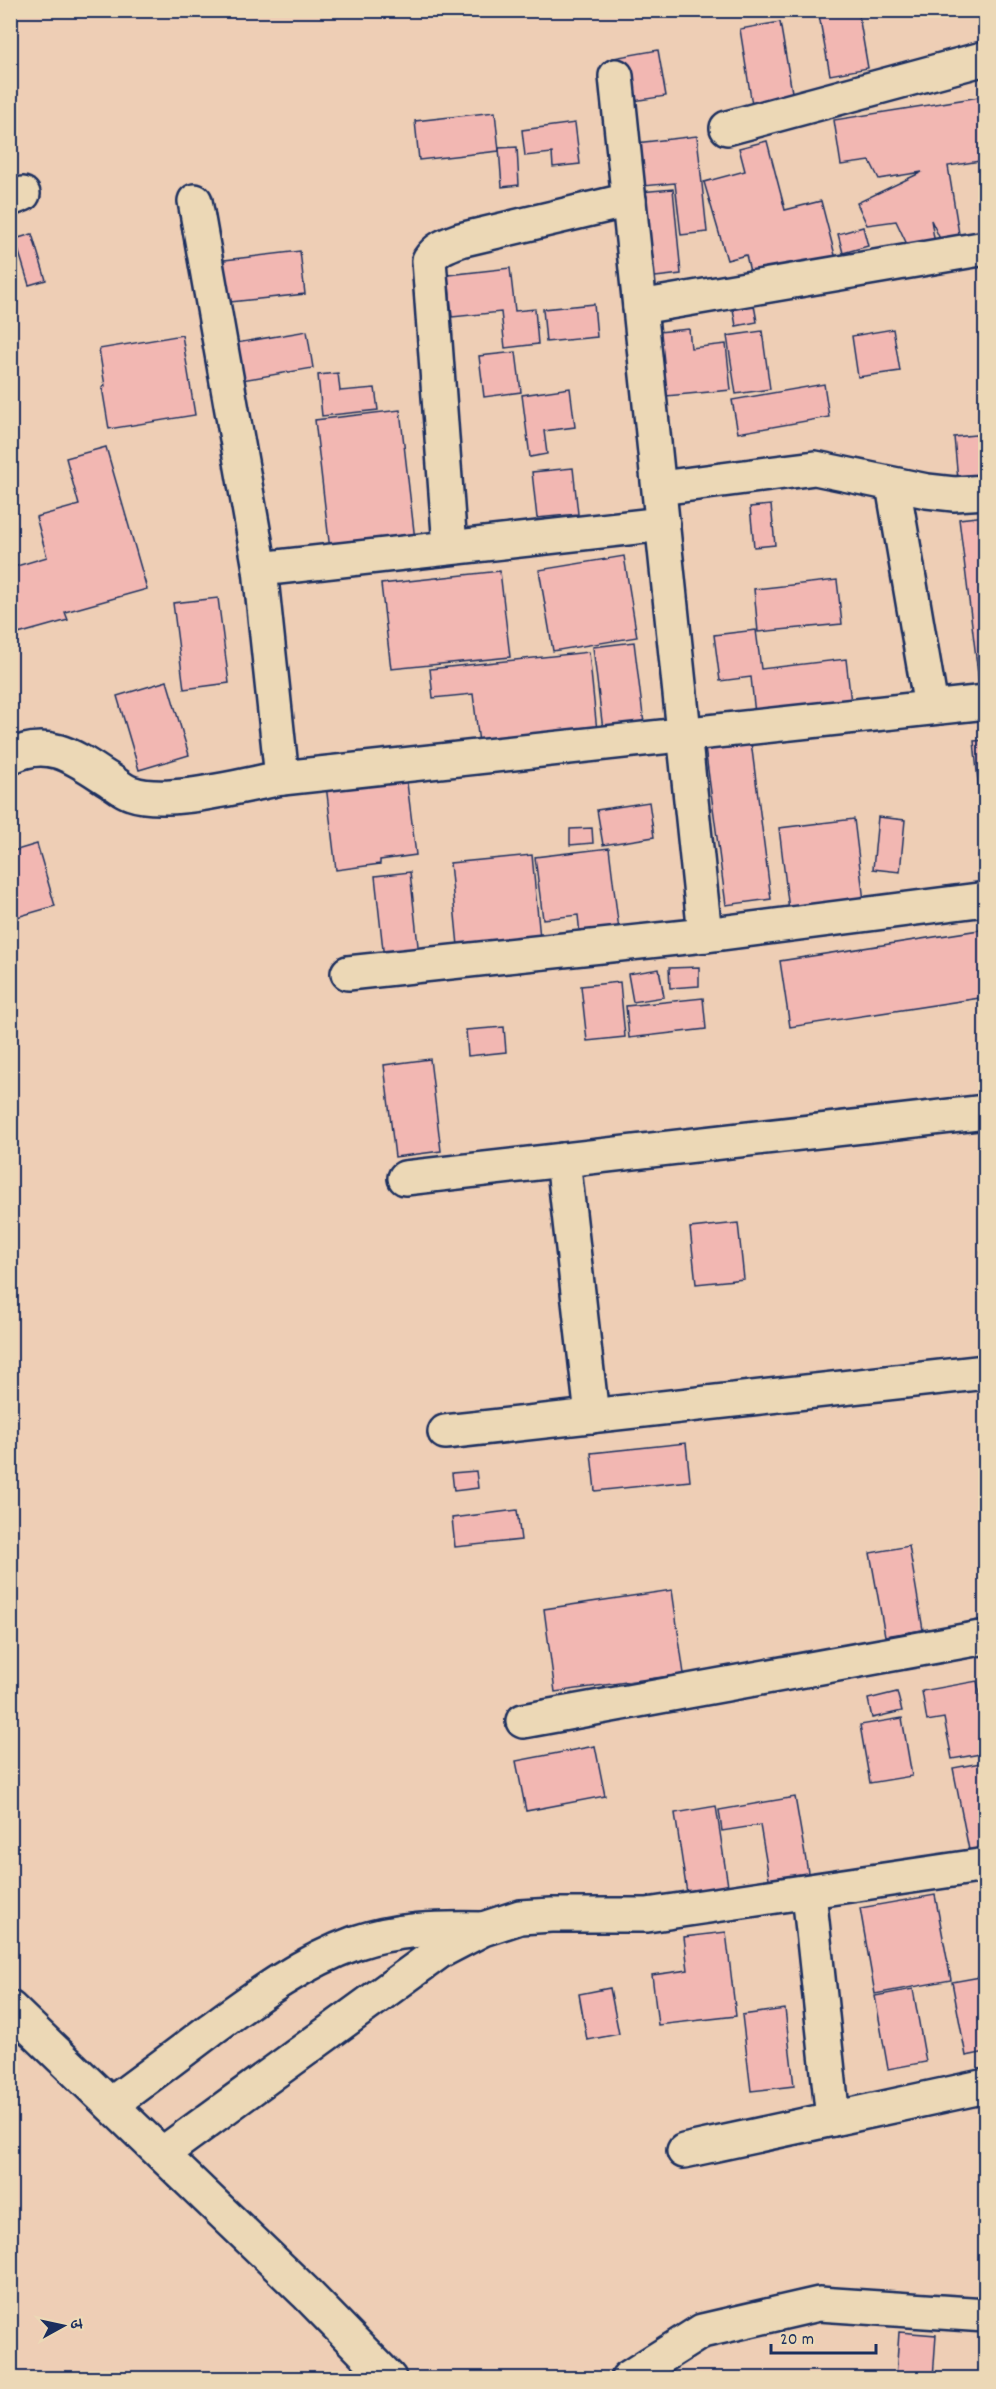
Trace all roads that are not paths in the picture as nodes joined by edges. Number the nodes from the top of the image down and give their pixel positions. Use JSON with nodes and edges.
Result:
{"nodes":[{"id":1,"x":986,"y":58,"type":"edge"},
{"id":2,"x":616,"y":76,"type":"dead end"},
{"id":3,"x":727,"y":128,"type":"dead end"},
{"id":4,"x":628,"y":200,"type":"junction"},
{"id":5,"x":195,"y":201,"type":"dead end"},
{"id":6,"x":986,"y":248,"type":"edge"},
{"id":7,"x":640,"y":307,"type":"junction"},
{"id":8,"x":893,"y":485,"type":"junction"},
{"id":9,"x":660,"y":488,"type":"junction"},
{"id":10,"x":986,"y":492,"type":"edge"},
{"id":11,"x":663,"y":524,"type":"junction"},
{"id":12,"x":450,"y":547,"type":"junction"},
{"id":13,"x":260,"y":569,"type":"junction"},
{"id":14,"x":986,"y":702,"type":"edge"},
{"id":15,"x":931,"y":707,"type":"junction"},
{"id":16,"x":685,"y":734,"type":"junction"},
{"id":17,"x":10,"y":757,"type":"edge"},
{"id":18,"x":282,"y":778,"type":"junction"},
{"id":19,"x":986,"y":899,"type":"edge"},
{"id":20,"x":705,"y":935,"type":"junction"},
{"id":21,"x":348,"y":973,"type":"dead end"},
{"id":22,"x":986,"y":1112,"type":"edge"},
{"id":23,"x":562,"y":1160,"type":"junction"},
{"id":24,"x":405,"y":1178,"type":"dead end"},
{"id":25,"x":986,"y":1372,"type":"edge"},
{"id":26,"x":592,"y":1416,"type":"junction"},
{"id":27,"x":445,"y":1432,"type":"dead end"},
{"id":28,"x":986,"y":1637,"type":"edge"},
{"id":29,"x":523,"y":1721,"type":"dead end"},
{"id":30,"x":986,"y":1865,"type":"edge"},
{"id":31,"x":809,"y":1893,"type":"junction"},
{"id":32,"x":483,"y":1929,"type":"junction"},
{"id":33,"x":10,"y":2008,"type":"edge"},
{"id":34,"x":986,"y":2086,"type":"edge"},
{"id":35,"x":111,"y":2104,"type":"junction"},
{"id":36,"x":833,"y":2119,"type":"junction"},
{"id":37,"x":684,"y":2151,"type":"dead end"},
{"id":38,"x":162,"y":2154,"type":"junction"},
{"id":39,"x":986,"y":2315,"type":"edge"},
{"id":40,"x":389,"y":2379,"type":"edge"},
{"id":41,"x":628,"y":2379,"type":"edge"}],
"edges":[{"from":1,"to":3,"type":"street"},
{"from":2,"to":4,"type":"street"},
{"from":4,"to":7,"type":"street"},
{"from":4,"to":12,"type":"street"},
{"from":5,"to":13,"type":"street"},
{"from":6,"to":7,"type":"street"},
{"from":7,"to":9,"type":"street"},
{"from":8,"to":9,"type":"street"},
{"from":8,"to":10,"type":"street"},
{"from":8,"to":15,"type":"street"},
{"from":9,"to":11,"type":"street"},
{"from":11,"to":12,"type":"street"},
{"from":11,"to":16,"type":"street"},
{"from":12,"to":13,"type":"street"},
{"from":13,"to":18,"type":"street"},
{"from":14,"to":15,"type":"street"},
{"from":15,"to":16,"type":"street"},
{"from":16,"to":18,"type":"street"},
{"from":16,"to":20,"type":"street"},
{"from":17,"to":18,"type":"street"},
{"from":19,"to":20,"type":"street"},
{"from":20,"to":21,"type":"street"},
{"from":22,"to":23,"type":"street"},
{"from":23,"to":24,"type":"street"},
{"from":23,"to":26,"type":"street"},
{"from":25,"to":26,"type":"street"},
{"from":26,"to":27,"type":"street"},
{"from":28,"to":29,"type":"street"},
{"from":30,"to":31,"type":"street"},
{"from":31,"to":32,"type":"street"},
{"from":31,"to":36,"type":"street"},
{"from":32,"to":35,"type":"street"},
{"from":32,"to":38,"type":"street"},
{"from":33,"to":35,"type":"street"},
{"from":34,"to":36,"type":"street"},
{"from":35,"to":38,"type":"street"},
{"from":36,"to":37,"type":"street"},
{"from":38,"to":40,"type":"street"},
{"from":39,"to":41,"type":"street"}]}
